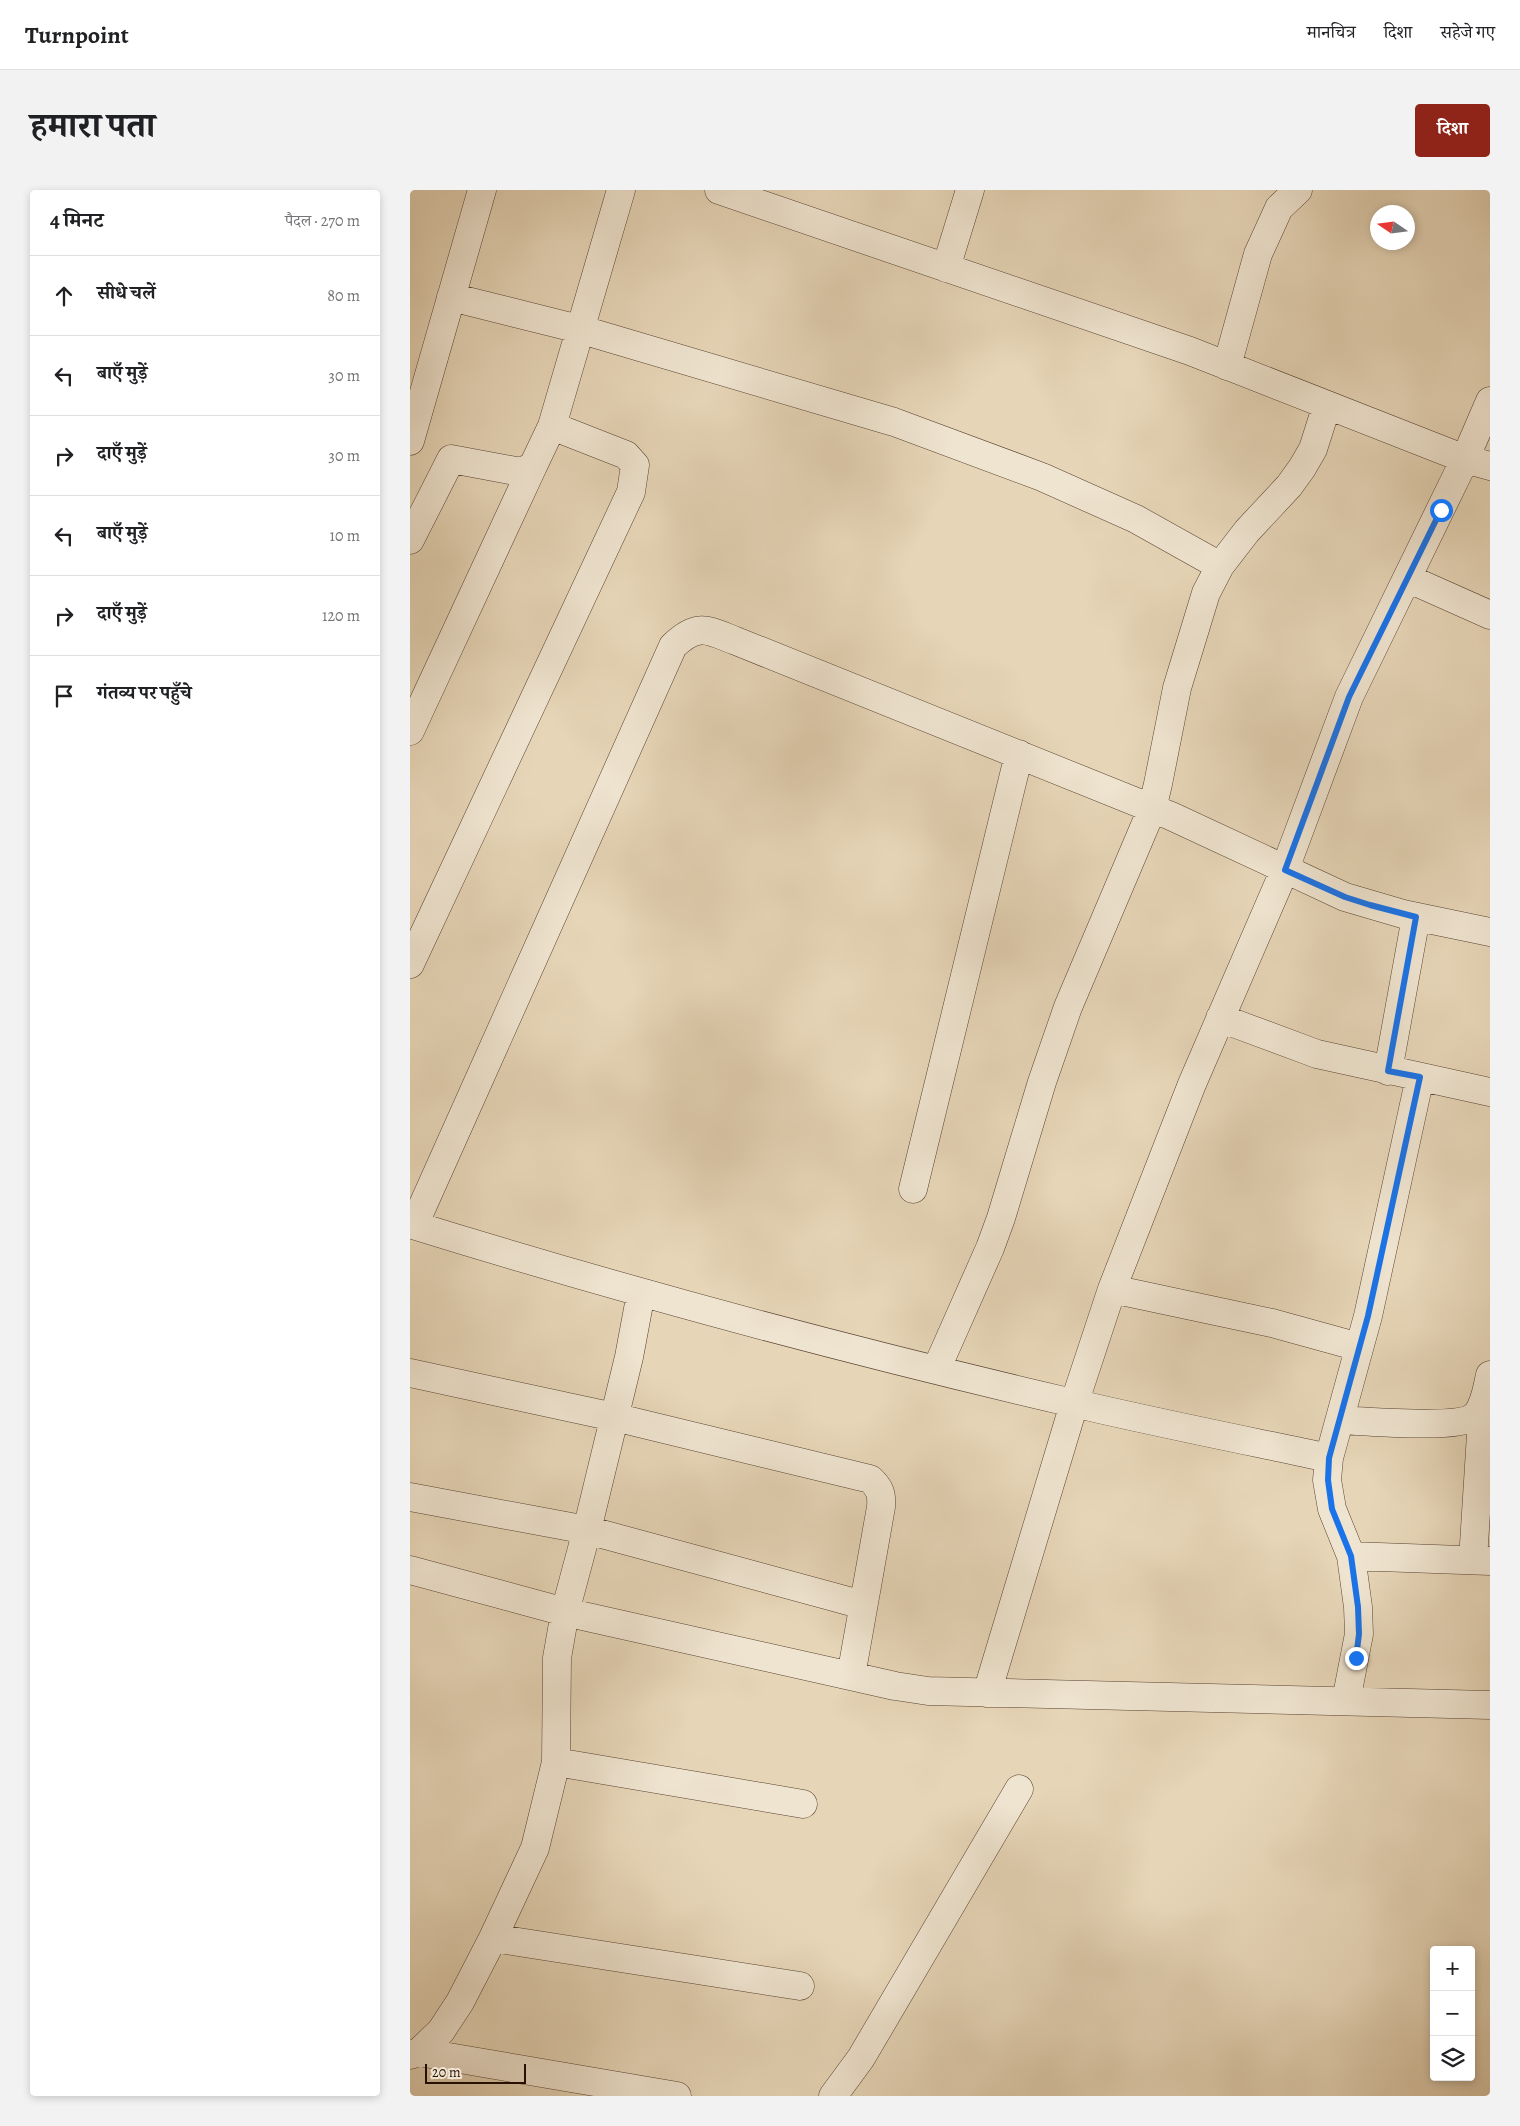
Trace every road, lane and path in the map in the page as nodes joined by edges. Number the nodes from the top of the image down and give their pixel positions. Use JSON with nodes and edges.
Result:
{"nodes":[{"id":1,"x":482,"y":190,"type":"edge"},
{"id":2,"x":621,"y":190,"type":"edge"},
{"id":3,"x":719,"y":190,"type":"edge"},
{"id":4,"x":970,"y":190,"type":"edge"},
{"id":5,"x":1298,"y":190,"type":"edge"},
{"id":6,"x":946,"y":268,"type":"junction"},
{"id":7,"x":451,"y":297,"type":"junction"},
{"id":8,"x":579,"y":329,"type":"junction"},
{"id":9,"x":1227,"y":366,"type":"junction"},
{"id":10,"x":1490,"y":401,"type":"edge"},
{"id":11,"x":1327,"y":405,"type":"junction"},
{"id":12,"x":552,"y":426,"type":"junction"},
{"id":13,"x":410,"y":442,"type":"edge"},
{"id":14,"x":451,"y":459,"type":"junction"},
{"id":15,"x":1478,"y":463,"type":"edge"},
{"id":16,"x":533,"y":466,"type":"junction"},
{"id":17,"x":410,"y":540,"type":"edge"},
{"id":18,"x":1220,"y":566,"type":"junction"},
{"id":19,"x":1408,"y":578,"type":"junction"},
{"id":20,"x":1490,"y":615,"type":"edge"},
{"id":21,"x":410,"y":731,"type":"edge"},
{"id":22,"x":1019,"y":754,"type":"junction"},
{"id":23,"x":1152,"y":808,"type":"junction"},
{"id":24,"x":1285,"y":870,"type":"junction"},
{"id":25,"x":1416,"y":917,"type":"junction"},
{"id":26,"x":1490,"y":932,"type":"edge"},
{"id":27,"x":410,"y":964,"type":"edge"},
{"id":28,"x":1220,"y":1018,"type":"junction"},
{"id":29,"x":1388,"y":1071,"type":"junction"},
{"id":30,"x":1420,"y":1077,"type":"junction"},
{"id":31,"x":1490,"y":1092,"type":"edge"},
{"id":32,"x":913,"y":1189,"type":"dead end"},
{"id":33,"x":412,"y":1225,"type":"edge"},
{"id":34,"x":1112,"y":1289,"type":"junction"},
{"id":35,"x":641,"y":1293,"type":"junction"},
{"id":36,"x":1359,"y":1347,"type":"junction"},
{"id":37,"x":936,"y":1370,"type":"junction"},
{"id":38,"x":410,"y":1373,"type":"edge"},
{"id":39,"x":1490,"y":1376,"type":"edge"},
{"id":40,"x":1483,"y":1403,"type":"junction"},
{"id":41,"x":1074,"y":1404,"type":"junction"},
{"id":42,"x":614,"y":1417,"type":"junction"},
{"id":43,"x":1340,"y":1420,"type":"junction"},
{"id":44,"x":1329,"y":1458,"type":"junction"},
{"id":45,"x":410,"y":1497,"type":"edge"},
{"id":46,"x":587,"y":1530,"type":"junction"},
{"id":47,"x":1351,"y":1556,"type":"junction"},
{"id":48,"x":1481,"y":1560,"type":"edge"},
{"id":49,"x":410,"y":1570,"type":"edge"},
{"id":50,"x":863,"y":1605,"type":"junction"},
{"id":51,"x":565,"y":1612,"type":"junction"},
{"id":52,"x":851,"y":1676,"type":"junction"},
{"id":53,"x":986,"y":1693,"type":"junction"},
{"id":54,"x":1346,"y":1701,"type":"junction"},
{"id":55,"x":1490,"y":1705,"type":"edge"},
{"id":56,"x":556,"y":1762,"type":"junction"},
{"id":57,"x":1019,"y":1788,"type":"dead end"},
{"id":58,"x":803,"y":1804,"type":"dead end"},
{"id":59,"x":494,"y":1938,"type":"junction"},
{"id":60,"x":800,"y":1986,"type":"dead end"},
{"id":61,"x":415,"y":2054,"type":"edge"},
{"id":62,"x":677,"y":2096,"type":"edge"},
{"id":63,"x":833,"y":2096,"type":"edge"}],
"edges":[{"from":1,"to":7,"type":"street"},
{"from":2,"to":8,"type":"street"},
{"from":3,"to":6,"type":"street"},
{"from":4,"to":6,"type":"street"},
{"from":5,"to":9,"type":"street"},
{"from":6,"to":9,"type":"street"},
{"from":7,"to":8,"type":"street"},
{"from":7,"to":13,"type":"street"},
{"from":8,"to":12,"type":"street"},
{"from":8,"to":18,"type":"street"},
{"from":9,"to":11,"type":"street"},
{"from":10,"to":15,"type":"street"},
{"from":11,"to":15,"type":"street"},
{"from":11,"to":18,"type":"street"},
{"from":12,"to":16,"type":"street"},
{"from":12,"to":27,"type":"street"},
{"from":13,"to":14,"type":"street"},
{"from":14,"to":16,"type":"street"},
{"from":14,"to":17,"type":"street"},
{"from":15,"to":19,"type":"street"},
{"from":16,"to":21,"type":"street"},
{"from":18,"to":23,"type":"street"},
{"from":19,"to":20,"type":"street"},
{"from":19,"to":24,"type":"street"},
{"from":22,"to":23,"type":"street"},
{"from":22,"to":32,"type":"street"},
{"from":22,"to":33,"type":"street"},
{"from":23,"to":24,"type":"street"},
{"from":23,"to":37,"type":"street"},
{"from":24,"to":25,"type":"street"},
{"from":24,"to":28,"type":"street"},
{"from":25,"to":26,"type":"street"},
{"from":25,"to":29,"type":"street"},
{"from":28,"to":29,"type":"street"},
{"from":28,"to":34,"type":"street"},
{"from":29,"to":30,"type":"street"},
{"from":30,"to":31,"type":"street"},
{"from":30,"to":36,"type":"street"},
{"from":33,"to":35,"type":"street"},
{"from":34,"to":36,"type":"street"},
{"from":34,"to":41,"type":"street"},
{"from":35,"to":37,"type":"street"},
{"from":35,"to":42,"type":"street"},
{"from":36,"to":43,"type":"street"},
{"from":37,"to":41,"type":"street"},
{"from":38,"to":42,"type":"street"},
{"from":39,"to":40,"type":"street"},
{"from":40,"to":43,"type":"street"},
{"from":40,"to":48,"type":"street"},
{"from":41,"to":44,"type":"street"},
{"from":41,"to":53,"type":"street"},
{"from":42,"to":46,"type":"street"},
{"from":42,"to":50,"type":"street"},
{"from":43,"to":44,"type":"street"},
{"from":44,"to":47,"type":"street"},
{"from":45,"to":46,"type":"street"},
{"from":46,"to":50,"type":"street"},
{"from":46,"to":51,"type":"street"},
{"from":47,"to":48,"type":"street"},
{"from":47,"to":54,"type":"street"},
{"from":49,"to":51,"type":"street"},
{"from":50,"to":52,"type":"street"},
{"from":51,"to":52,"type":"street"},
{"from":51,"to":56,"type":"street"},
{"from":52,"to":53,"type":"street"},
{"from":53,"to":54,"type":"street"},
{"from":54,"to":55,"type":"street"},
{"from":56,"to":58,"type":"street"},
{"from":56,"to":59,"type":"street"},
{"from":57,"to":63,"type":"street"},
{"from":59,"to":60,"type":"street"},
{"from":59,"to":61,"type":"street"},
{"from":61,"to":62,"type":"street"}]}
